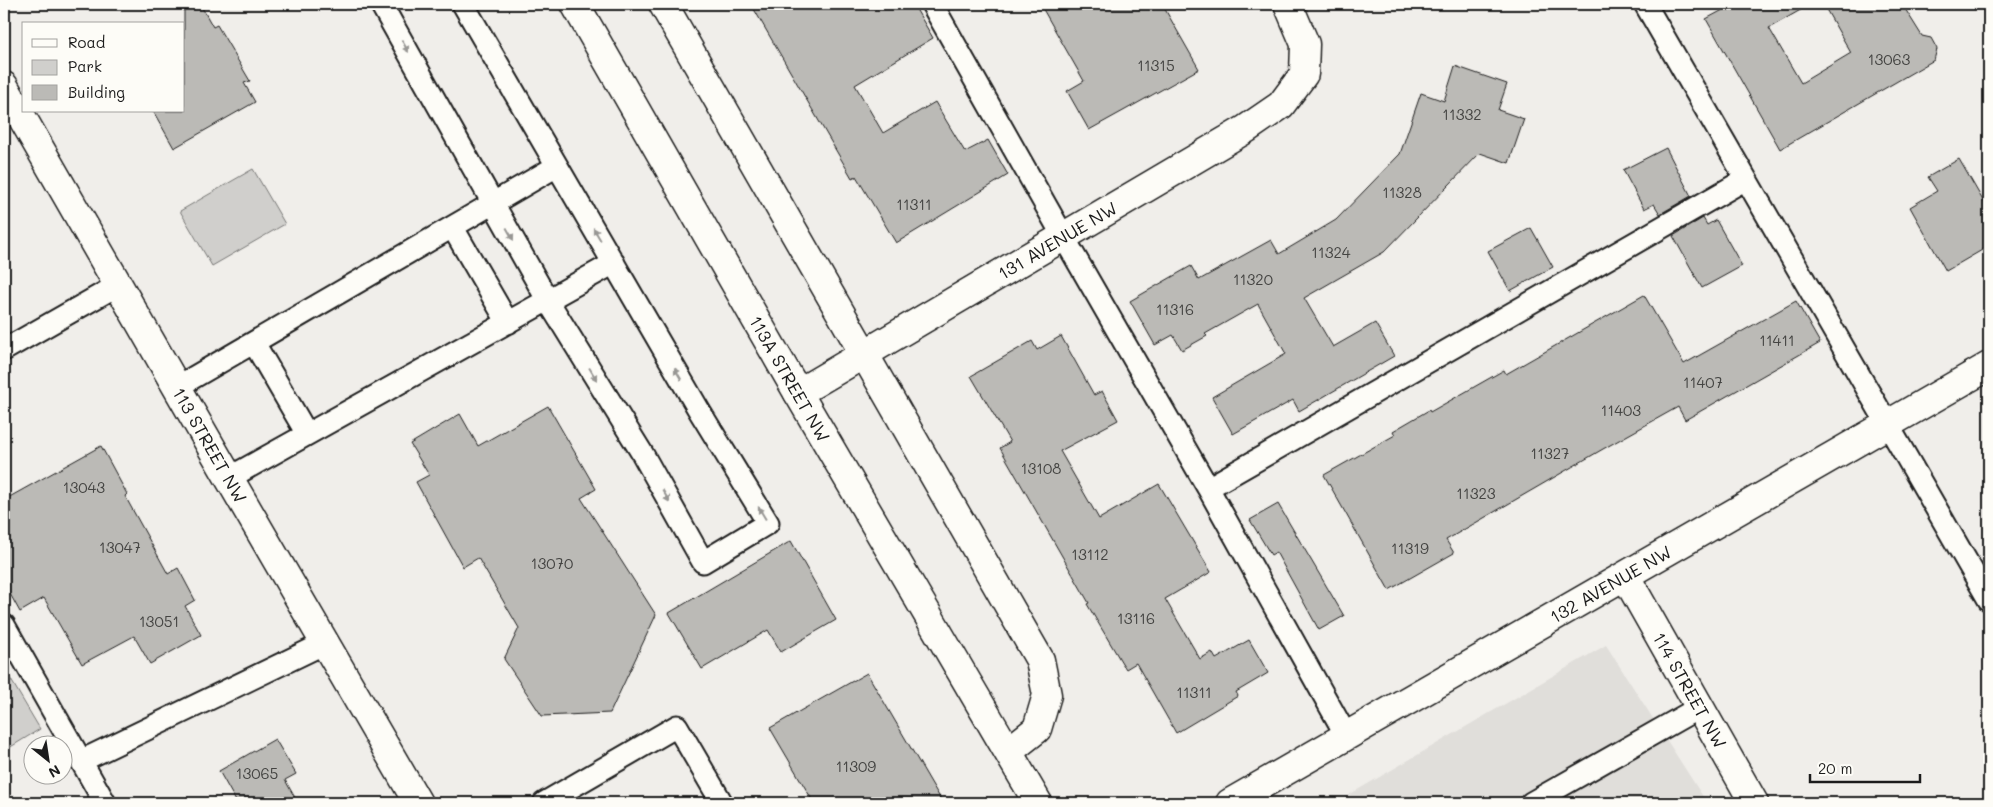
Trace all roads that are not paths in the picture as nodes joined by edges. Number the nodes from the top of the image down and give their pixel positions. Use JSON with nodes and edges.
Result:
{"nodes":[{"id":1,"x":381,"y":4,"type":"edge"},
{"id":2,"x":463,"y":4,"type":"edge"},
{"id":3,"x":575,"y":4,"type":"edge"},
{"id":4,"x":663,"y":4,"type":"edge"},
{"id":5,"x":932,"y":4,"type":"edge"},
{"id":6,"x":1288,"y":4,"type":"edge"},
{"id":7,"x":1645,"y":4,"type":"edge"},
{"id":8,"x":4,"y":86,"type":"edge"},
{"id":9,"x":557,"y":166,"type":"junction"},
{"id":10,"x":1746,"y":179,"type":"junction"},
{"id":11,"x":494,"y":204,"type":"junction"},
{"id":12,"x":453,"y":228,"type":"junction"},
{"id":13,"x":1062,"y":236,"type":"junction"},
{"id":14,"x":614,"y":263,"type":"junction"},
{"id":15,"x":118,"y":285,"type":"junction"},
{"id":16,"x":548,"y":301,"type":"junction"},
{"id":17,"x":508,"y":323,"type":"junction"},
{"id":18,"x":254,"y":343,"type":"junction"},
{"id":19,"x":4,"y":350,"type":"edge"},
{"id":20,"x":865,"y":354,"type":"junction"},
{"id":21,"x":1989,"y":366,"type":"edge"},
{"id":22,"x":176,"y":388,"type":"junction"},
{"id":23,"x":798,"y":392,"type":"junction"},
{"id":24,"x":1887,"y":426,"type":"junction"},
{"id":25,"x":307,"y":434,"type":"junction"},
{"id":26,"x":229,"y":478,"type":"junction"},
{"id":27,"x":1208,"y":488,"type":"junction"},
{"id":28,"x":1626,"y":577,"type":"junction"},
{"id":29,"x":1989,"y":600,"type":"edge"},
{"id":30,"x":4,"y":625,"type":"edge"},
{"id":31,"x":325,"y":643,"type":"junction"},
{"id":32,"x":1700,"y":707,"type":"junction"},
{"id":33,"x":1347,"y":737,"type":"junction"},
{"id":34,"x":1009,"y":751,"type":"junction"},
{"id":35,"x":81,"y":761,"type":"junction"},
{"id":36,"x":105,"y":803,"type":"edge"},
{"id":37,"x":418,"y":803,"type":"edge"},
{"id":38,"x":544,"y":803,"type":"edge"},
{"id":39,"x":722,"y":803,"type":"edge"},
{"id":40,"x":1038,"y":803,"type":"edge"},
{"id":41,"x":1230,"y":803,"type":"edge"},
{"id":42,"x":1531,"y":803,"type":"edge"},
{"id":43,"x":1754,"y":803,"type":"edge"}],
"edges":[{"from":1,"to":11,"type":"lane","one_way":true},
{"from":2,"to":9,"type":"lane"},
{"from":3,"to":23,"type":"street","name":"113A STREET NW"},
{"from":4,"to":20,"type":"street"},
{"from":5,"to":13,"type":"lane"},
{"from":6,"to":13,"type":"street","name":"131 AVENUE NW"},
{"from":7,"to":10,"type":"lane"},
{"from":8,"to":15,"type":"street","name":"113 STREET NW"},
{"from":9,"to":11,"type":"lane"},
{"from":14,"to":9,"type":"lane","one_way":true},
{"from":10,"to":24,"type":"lane"},
{"from":10,"to":27,"type":"lane"},
{"from":11,"to":12,"type":"lane"},
{"from":11,"to":16,"type":"lane","one_way":true},
{"from":12,"to":17,"type":"lane"},
{"from":12,"to":18,"type":"lane"},
{"from":13,"to":20,"type":"street","name":"131 AVENUE NW"},
{"from":13,"to":27,"type":"lane"},
{"from":14,"to":16,"type":"lane"},
{"from":16,"to":14,"type":"lane","one_way":true},
{"from":15,"to":19,"type":"lane"},
{"from":15,"to":22,"type":"street","name":"113 STREET NW"},
{"from":16,"to":17,"type":"lane"},
{"from":17,"to":25,"type":"lane"},
{"from":18,"to":22,"type":"lane"},
{"from":18,"to":25,"type":"lane"},
{"from":20,"to":23,"type":"street","name":"131 AVENUE NW"},
{"from":20,"to":34,"type":"street"},
{"from":21,"to":24,"type":"street","name":"132 AVENUE NW"},
{"from":22,"to":26,"type":"street","name":"113 STREET NW"},
{"from":23,"to":34,"type":"street","name":"113A STREET NW"},
{"from":24,"to":28,"type":"street","name":"132 AVENUE NW"},
{"from":24,"to":29,"type":"lane"},
{"from":25,"to":26,"type":"lane"},
{"from":26,"to":31,"type":"street","name":"113 STREET NW"},
{"from":27,"to":33,"type":"lane"},
{"from":28,"to":32,"type":"street","name":"114 STREET NW"},
{"from":28,"to":33,"type":"street","name":"132 AVENUE NW"},
{"from":30,"to":35,"type":"lane"},
{"from":31,"to":35,"type":"lane"},
{"from":31,"to":37,"type":"street","name":"113 STREET NW"},
{"from":32,"to":42,"type":"lane"},
{"from":32,"to":43,"type":"street","name":"114 STREET NW"},
{"from":33,"to":41,"type":"street","name":"132 AVENUE NW"},
{"from":34,"to":40,"type":"street","name":"113A STREET NW"},
{"from":35,"to":36,"type":"lane"},
{"from":38,"to":39,"type":"lane"}]}
